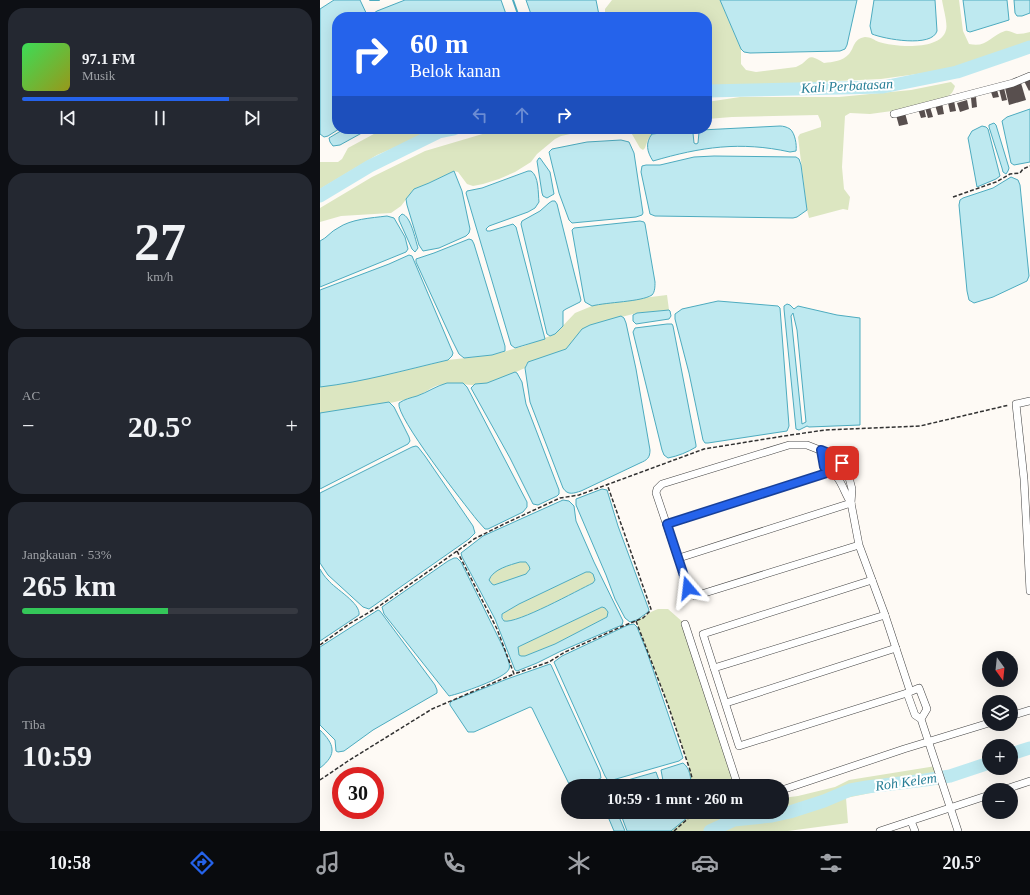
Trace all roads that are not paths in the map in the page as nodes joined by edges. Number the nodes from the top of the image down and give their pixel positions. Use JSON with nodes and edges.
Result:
{"nodes":[{"id":1,"x":1030,"y":76,"type":"edge"},
{"id":2,"x":894,"y":114,"type":"dead end"},
{"id":3,"x":1030,"y":401,"type":"edge"},
{"id":4,"x":821,"y":450,"type":"junction"},
{"id":5,"x":833,"y":471,"type":"junction"},
{"id":6,"x":1027,"y":479,"type":"edge"},
{"id":7,"x":851,"y":503,"type":"junction"},
{"id":8,"x":667,"y":524,"type":"junction"},
{"id":9,"x":859,"y":544,"type":"junction"},
{"id":10,"x":679,"y":558,"type":"junction"},
{"id":11,"x":872,"y":580,"type":"junction"},
{"id":12,"x":1030,"y":591,"type":"edge"},
{"id":13,"x":885,"y":615,"type":"junction"},
{"id":14,"x":685,"y":624,"type":"dead end"},
{"id":15,"x":896,"y":648,"type":"junction"},
{"id":16,"x":714,"y":668,"type":"junction"},
{"id":17,"x":909,"y":692,"type":"junction"},
{"id":18,"x":726,"y":703,"type":"junction"},
{"id":19,"x":1030,"y":710,"type":"edge"},
{"id":20,"x":1018,"y":714,"type":"edge"},
{"id":21,"x":921,"y":719,"type":"junction"},
{"id":22,"x":982,"y":725,"type":"edge"},
{"id":23,"x":928,"y":742,"type":"junction"},
{"id":24,"x":736,"y":779,"type":"edge"},
{"id":25,"x":1030,"y":781,"type":"edge"},
{"id":26,"x":1018,"y":785,"type":"edge"},
{"id":27,"x":789,"y":788,"type":"edge"},
{"id":28,"x":982,"y":797,"type":"edge"},
{"id":29,"x":950,"y":808,"type":"junction"},
{"id":30,"x":912,"y":821,"type":"junction"},
{"id":31,"x":880,"y":831,"type":"edge"},
{"id":32,"x":915,"y":831,"type":"edge"},
{"id":33,"x":958,"y":831,"type":"edge"}],
"edges":[{"from":1,"to":2,"type":"street"},
{"from":3,"to":6,"type":"street"},
{"from":4,"to":5,"type":"street"},
{"from":4,"to":7,"type":"street"},
{"from":4,"to":8,"type":"street"},
{"from":5,"to":7,"type":"street"},
{"from":5,"to":8,"type":"street"},
{"from":6,"to":12,"type":"street"},
{"from":7,"to":9,"type":"street"},
{"from":7,"to":10,"type":"street"},
{"from":8,"to":10,"type":"street"},
{"from":9,"to":10,"type":"street"},
{"from":9,"to":11,"type":"street"},
{"from":11,"to":13,"type":"street"},
{"from":11,"to":16,"type":"street"},
{"from":13,"to":15,"type":"street"},
{"from":13,"to":16,"type":"street"},
{"from":14,"to":24,"type":"street"},
{"from":15,"to":17,"type":"street"},
{"from":15,"to":18,"type":"street"},
{"from":16,"to":18,"type":"street"},
{"from":17,"to":18,"type":"street"},
{"from":17,"to":21,"type":"street"},
{"from":17,"to":21,"type":"street"},
{"from":19,"to":20,"type":"street"},
{"from":21,"to":23,"type":"street"},
{"from":22,"to":23,"type":"street"},
{"from":23,"to":27,"type":"street"},
{"from":23,"to":29,"type":"street"},
{"from":25,"to":26,"type":"street"},
{"from":28,"to":29,"type":"street"},
{"from":29,"to":30,"type":"street"},
{"from":29,"to":33,"type":"street"},
{"from":30,"to":31,"type":"street"},
{"from":30,"to":32,"type":"street"}]}
